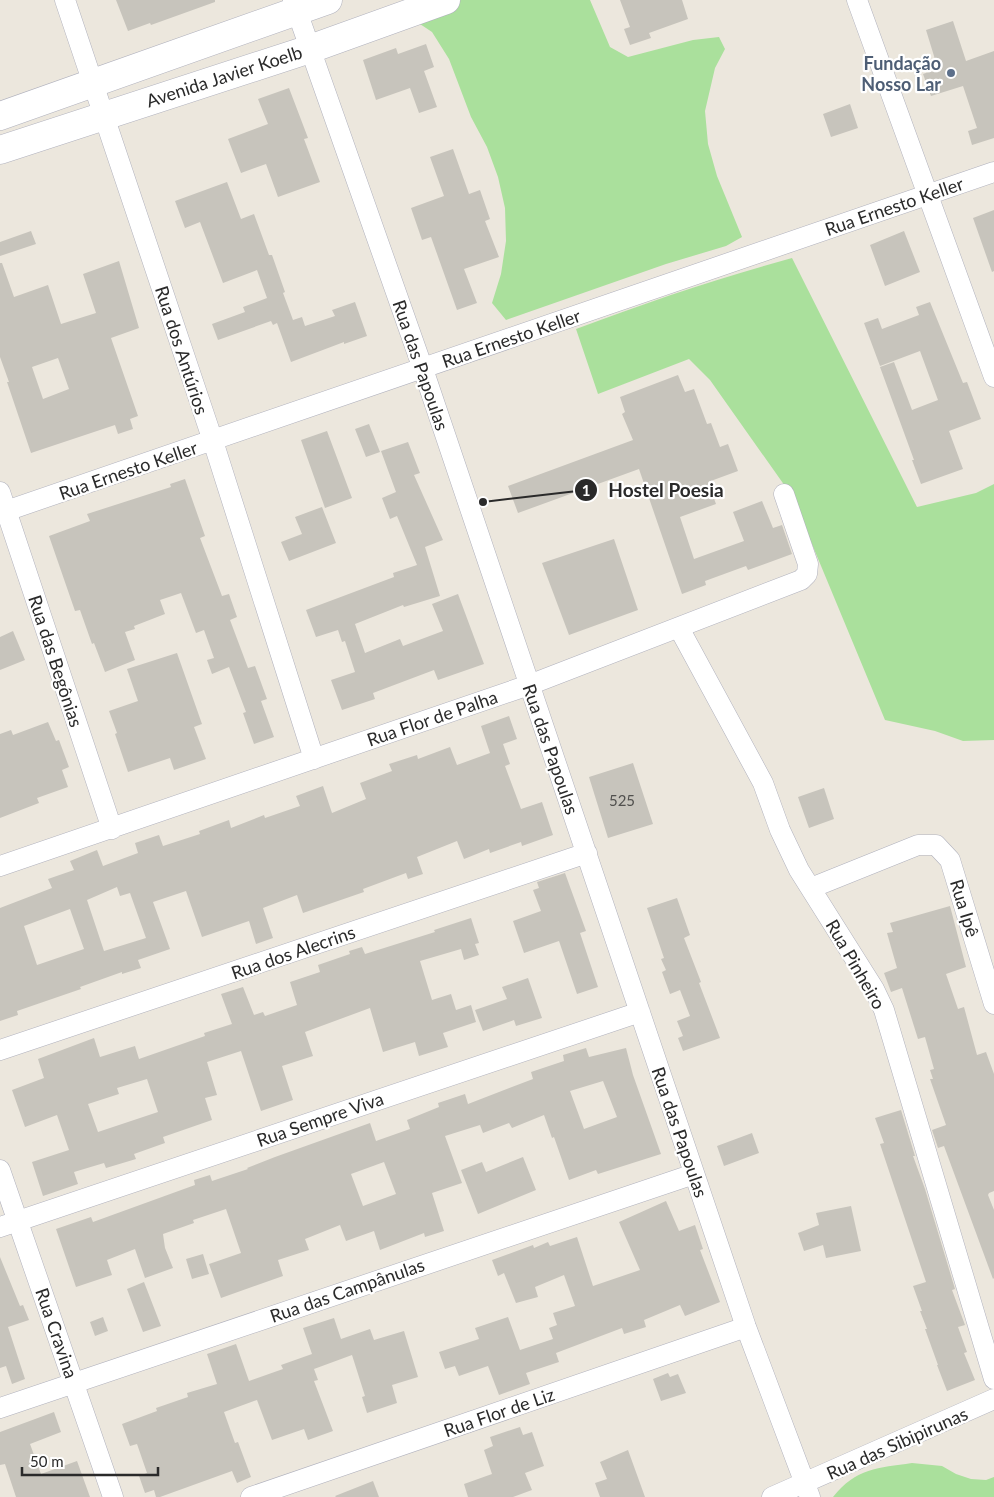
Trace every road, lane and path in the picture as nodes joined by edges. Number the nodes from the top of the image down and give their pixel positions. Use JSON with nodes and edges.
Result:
{"nodes":[{"id":1,"x":65,"y":0,"type":"edge"},
{"id":2,"x":328,"y":0,"type":"edge"},
{"id":3,"x":446,"y":0,"type":"edge"},
{"id":4,"x":857,"y":0,"type":"edge"},
{"id":5,"x":295,"y":5,"type":"edge"},
{"id":6,"x":310,"y":49,"type":"junction"},
{"id":7,"x":93,"y":83,"type":"junction"},
{"id":8,"x":104,"y":115,"type":"junction"},
{"id":9,"x":0,"y":116,"type":"edge"},
{"id":10,"x":0,"y":150,"type":"edge"},
{"id":11,"x":994,"y":172,"type":"edge"},
{"id":12,"x":927,"y":194,"type":"junction"},
{"id":13,"x":423,"y":369,"type":"junction"},
{"id":14,"x":994,"y":377,"type":"edge"},
{"id":15,"x":212,"y":441,"type":"junction"},
{"id":16,"x":784,"y":494,"type":"dead end"},
{"id":17,"x":2,"y":505,"type":"edge"},
{"id":18,"x":679,"y":628,"type":"junction"},
{"id":19,"x":529,"y":685,"type":"junction"},
{"id":20,"x":314,"y":759,"type":"junction"},
{"id":21,"x":112,"y":829,"type":"junction"},
{"id":22,"x":587,"y":853,"type":"junction"},
{"id":23,"x":0,"y":866,"type":"edge"},
{"id":24,"x":810,"y":888,"type":"junction"},
{"id":25,"x":994,"y":1004,"type":"edge"},
{"id":26,"x":640,"y":1012,"type":"junction"},
{"id":27,"x":0,"y":1050,"type":"edge"},
{"id":28,"x":0,"y":1170,"type":"edge"},
{"id":29,"x":694,"y":1174,"type":"junction"},
{"id":30,"x":9,"y":1224,"type":"edge"},
{"id":31,"x":746,"y":1327,"type":"junction"},
{"id":32,"x":994,"y":1379,"type":"edge"},
{"id":33,"x":75,"y":1382,"type":"junction"},
{"id":34,"x":994,"y":1399,"type":"edge"},
{"id":35,"x":0,"y":1408,"type":"edge"},
{"id":36,"x":807,"y":1490,"type":"edge"},
{"id":37,"x":113,"y":1497,"type":"edge"},
{"id":38,"x":252,"y":1497,"type":"edge"},
{"id":39,"x":772,"y":1497,"type":"edge"}],
"edges":[{"from":1,"to":7,"type":"street","name":"Rua dos Antúrios"},
{"from":2,"to":5,"type":"street","name":"Avenida Javier Koelb"},
{"from":3,"to":6,"type":"street","name":"Avenida Javier Koelb"},
{"from":4,"to":12,"type":"street"},
{"from":5,"to":6,"type":"street","name":"Rua das Papoulas"},
{"from":5,"to":7,"type":"street","name":"Avenida Javier Koelb"},
{"from":6,"to":8,"type":"street","name":"Avenida Javier Koelb"},
{"from":6,"to":13,"type":"street","name":"Rua das Papoulas"},
{"from":7,"to":8,"type":"street","name":"Rua dos Antúrios"},
{"from":7,"to":9,"type":"street","name":"Avenida Javier Koelb"},
{"from":8,"to":10,"type":"street","name":"Avenida Javier Koelb"},
{"from":8,"to":15,"type":"street","name":"Rua dos Antúrios"},
{"from":11,"to":12,"type":"street","name":"Rua Ernesto Keller"},
{"from":12,"to":13,"type":"street","name":"Rua Ernesto Keller"},
{"from":12,"to":14,"type":"street"},
{"from":13,"to":15,"type":"street","name":"Rua Ernesto Keller"},
{"from":13,"to":19,"type":"street","name":"Rua das Papoulas"},
{"from":15,"to":17,"type":"street","name":"Rua Ernesto Keller"},
{"from":15,"to":20,"type":"street","name":"Rua dos Antúrios"},
{"from":16,"to":18,"type":"street","name":"Rua Flor de Palha"},
{"from":17,"to":21,"type":"street","name":"Rua das Begônias"},
{"from":18,"to":19,"type":"street","name":"Rua Flor de Palha"},
{"from":18,"to":24,"type":"street","name":"Rua Pinheiro"},
{"from":19,"to":20,"type":"street","name":"Rua Flor de Palha"},
{"from":19,"to":22,"type":"street","name":"Rua das Papoulas"},
{"from":20,"to":21,"type":"street","name":"Rua Flor de Palha"},
{"from":21,"to":23,"type":"street","name":"Rua Flor de Palha"},
{"from":22,"to":26,"type":"street","name":"Rua das Papoulas"},
{"from":22,"to":27,"type":"street","name":"Rua dos Alecrins"},
{"from":24,"to":25,"type":"street","name":"Rua Ipê"},
{"from":24,"to":32,"type":"street","name":"Rua Pinheiro"},
{"from":26,"to":29,"type":"street","name":"Rua das Papoulas"},
{"from":26,"to":30,"type":"street","name":"Rua Sempre Viva"},
{"from":28,"to":30,"type":"street","name":"Rua Cravina"},
{"from":29,"to":31,"type":"street","name":"Rua das Papoulas"},
{"from":29,"to":33,"type":"street","name":"Rua das Campânulas"},
{"from":30,"to":33,"type":"street","name":"Rua Cravina"},
{"from":31,"to":36,"type":"street","name":"Rua das Papoulas"},
{"from":31,"to":38,"type":"street","name":"Rua Flor de Liz"},
{"from":33,"to":35,"type":"street","name":"Rua das Campânulas"},
{"from":33,"to":37,"type":"street","name":"Rua Cravina"},
{"from":34,"to":36,"type":"street","name":"Rua das Sibipirunas"},
{"from":36,"to":39,"type":"street","name":"Rua das Sibipirunas"}]}
